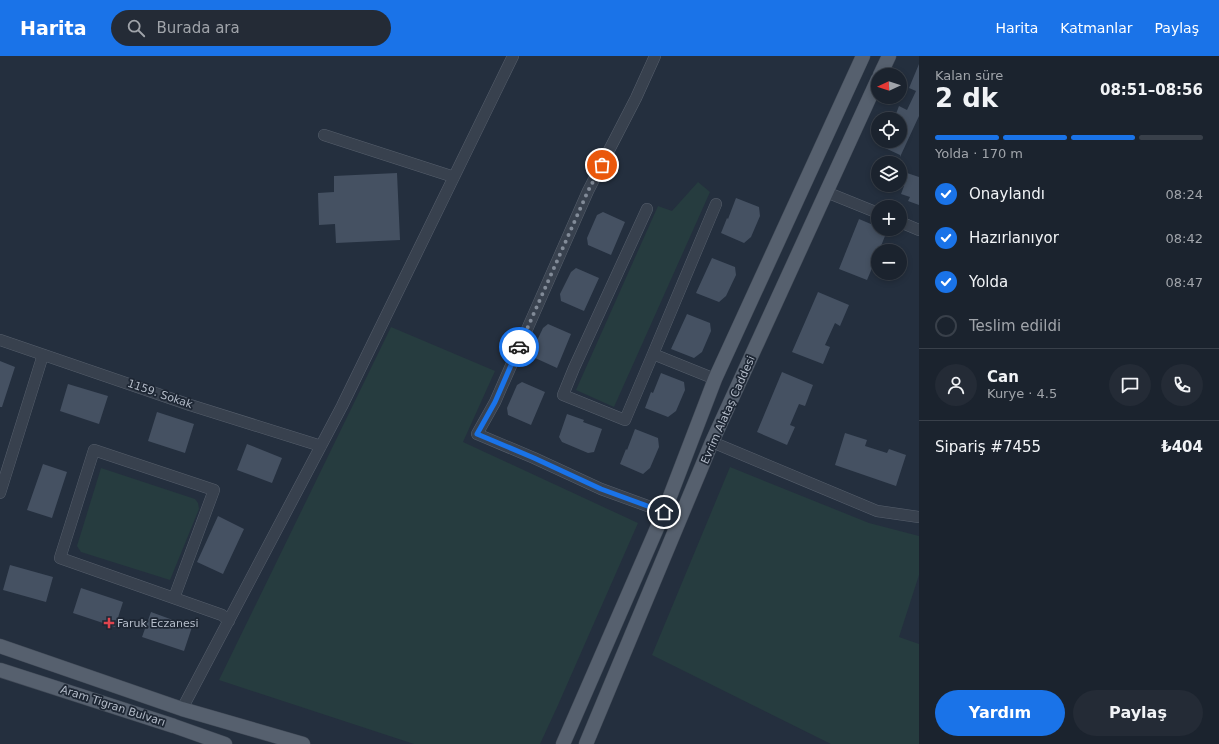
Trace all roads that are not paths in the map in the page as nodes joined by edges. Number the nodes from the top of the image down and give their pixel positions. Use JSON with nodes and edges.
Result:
{"nodes":[{"id":1,"x":513,"y":56,"type":"edge"},
{"id":2,"x":655,"y":56,"type":"edge"},
{"id":3,"x":863,"y":56,"type":"edge"},
{"id":4,"x":889,"y":56,"type":"edge"},
{"id":5,"x":883,"y":68,"type":"edge"},
{"id":6,"x":871,"y":94,"type":"edge"},
{"id":7,"x":324,"y":135,"type":"dead end"},
{"id":8,"x":454,"y":177,"type":"junction"},
{"id":9,"x":826,"y":192,"type":"junction"},
{"id":10,"x":716,"y":204,"type":"dead end"},
{"id":11,"x":647,"y":209,"type":"dead end"},
{"id":12,"x":871,"y":210,"type":"edge"},
{"id":13,"x":907,"y":225,"type":"edge"},
{"id":14,"x":919,"y":230,"type":"edge"},
{"id":15,"x":0,"y":340,"type":"edge"},
{"id":16,"x":653,"y":354,"type":"junction"},
{"id":17,"x":43,"y":355,"type":"junction"},
{"id":18,"x":715,"y":379,"type":"junction"},
{"id":19,"x":712,"y":442,"type":"junction"},
{"id":20,"x":321,"y":446,"type":"junction"},
{"id":21,"x":0,"y":493,"type":"edge"},
{"id":22,"x":664,"y":512,"type":"junction"},
{"id":23,"x":919,"y":517,"type":"edge"},
{"id":24,"x":174,"y":598,"type":"junction"},
{"id":25,"x":229,"y":621,"type":"junction"},
{"id":26,"x":0,"y":646,"type":"edge"},
{"id":27,"x":0,"y":670,"type":"edge"},
{"id":28,"x":182,"y":708,"type":"junction"},
{"id":29,"x":207,"y":741,"type":"edge"},
{"id":30,"x":225,"y":744,"type":"edge"},
{"id":31,"x":303,"y":744,"type":"edge"},
{"id":32,"x":564,"y":744,"type":"edge"},
{"id":33,"x":586,"y":744,"type":"edge"}],
"edges":[{"from":1,"to":8,"type":"street"},
{"from":2,"to":22,"type":"street"},
{"from":3,"to":18,"type":"main road"},
{"from":4,"to":5,"type":"main road"},
{"from":6,"to":9,"type":"main road","name":"Evrim Alataş Caddesi"},
{"from":7,"to":8,"type":"street"},
{"from":8,"to":20,"type":"street"},
{"from":9,"to":12,"type":"street"},
{"from":9,"to":19,"type":"main road","name":"Evrim Alataş Caddesi"},
{"from":10,"to":16,"type":"street"},
{"from":11,"to":16,"type":"street"},
{"from":13,"to":14,"type":"street"},
{"from":15,"to":17,"type":"street","name":"1159. Sokak"},
{"from":16,"to":18,"type":"street"},
{"from":17,"to":20,"type":"street","name":"1159. Sokak"},
{"from":17,"to":21,"type":"street"},
{"from":18,"to":22,"type":"main road"},
{"from":19,"to":23,"type":"street"},
{"from":19,"to":33,"type":"main road","name":"Evrim Alataş Caddesi"},
{"from":20,"to":25,"type":"street"},
{"from":22,"to":32,"type":"main road"},
{"from":24,"to":24,"type":"street"},
{"from":24,"to":25,"type":"street"},
{"from":25,"to":28,"type":"street"},
{"from":26,"to":28,"type":"main road"},
{"from":27,"to":29,"type":"main road","name":"Aram Tigran Bulvarı"},
{"from":28,"to":31,"type":"main road"},
{"from":29,"to":30,"type":"main road","name":"Aram Tigran Bulvarı"}]}
